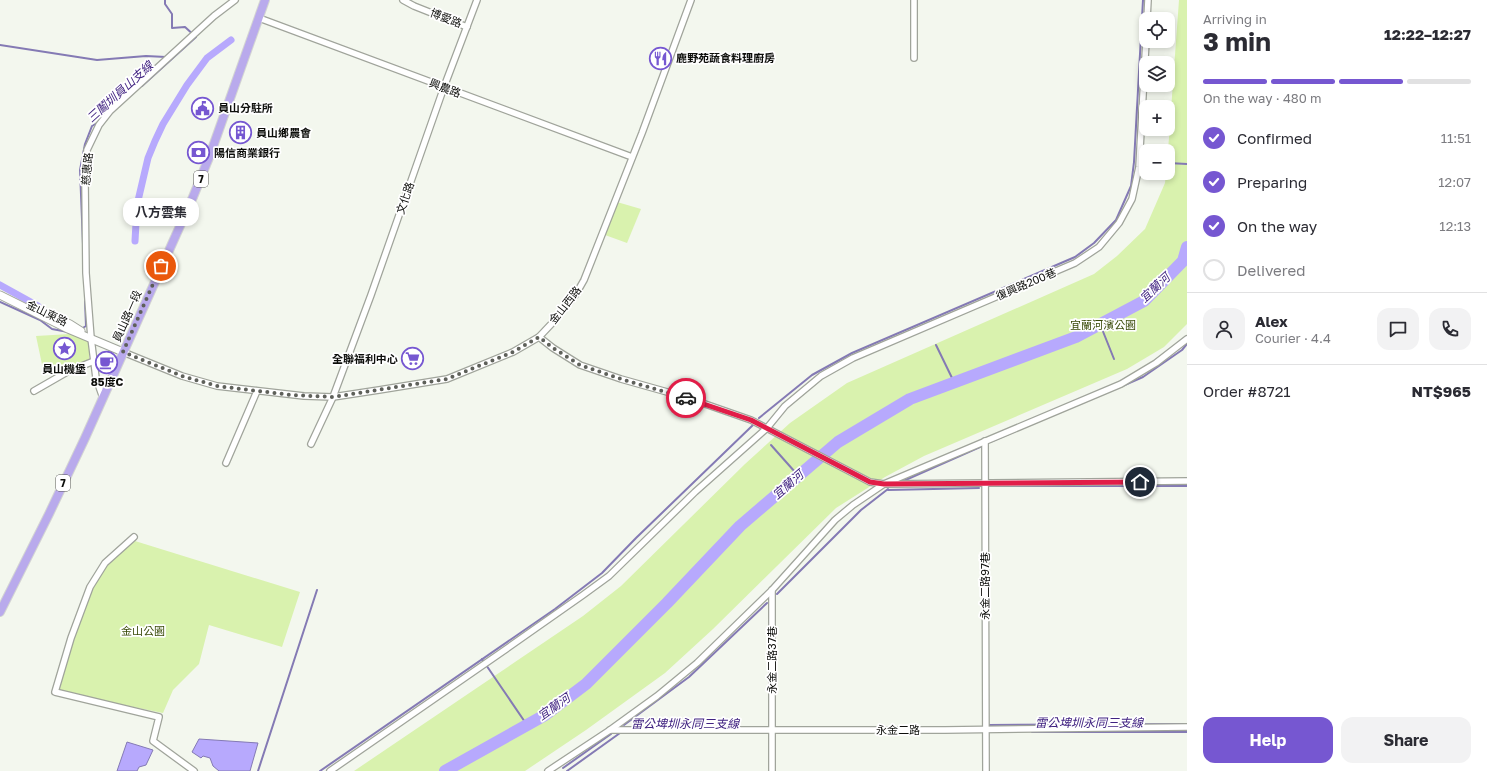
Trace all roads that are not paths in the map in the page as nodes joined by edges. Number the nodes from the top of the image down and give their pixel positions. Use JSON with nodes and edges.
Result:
{"nodes":[{"id":1,"x":235,"y":0,"type":"edge"},
{"id":2,"x":265,"y":0,"type":"edge"},
{"id":3,"x":402,"y":0,"type":"edge"},
{"id":4,"x":477,"y":0,"type":"edge"},
{"id":5,"x":691,"y":0,"type":"edge"},
{"id":6,"x":914,"y":0,"type":"edge"},
{"id":7,"x":1148,"y":0,"type":"edge"},
{"id":8,"x":1147,"y":12,"type":"edge"},
{"id":9,"x":259,"y":18,"type":"junction"},
{"id":10,"x":467,"y":27,"type":"junction"},
{"id":11,"x":1146,"y":48,"type":"edge"},
{"id":12,"x":914,"y":58,"type":"dead end"},
{"id":13,"x":444,"y":87,"type":"junction"},
{"id":14,"x":632,"y":157,"type":"junction"},
{"id":15,"x":0,"y":295,"type":"edge"},
{"id":16,"x":539,"y":337,"type":"junction"},
{"id":17,"x":91,"y":338,"type":"junction"},
{"id":18,"x":1187,"y":338,"type":"edge"},
{"id":19,"x":123,"y":352,"type":"junction"},
{"id":20,"x":94,"y":361,"type":"junction"},
{"id":21,"x":34,"y":391,"type":"dead end"},
{"id":22,"x":256,"y":391,"type":"junction"},
{"id":23,"x":333,"y":397,"type":"junction"},
{"id":24,"x":103,"y":398,"type":"junction"},
{"id":25,"x":767,"y":428,"type":"junction"},
{"id":26,"x":985,"y":441,"type":"junction"},
{"id":27,"x":311,"y":444,"type":"dead end"},
{"id":28,"x":226,"y":463,"type":"dead end"},
{"id":29,"x":1187,"y":482,"type":"edge"},
{"id":30,"x":984,"y":483,"type":"junction"},
{"id":31,"x":884,"y":484,"type":"junction"},
{"id":32,"x":134,"y":537,"type":"dead end"},
{"id":33,"x":772,"y":590,"type":"junction"},
{"id":34,"x":0,"y":612,"type":"edge"},
{"id":35,"x":1187,"y":727,"type":"edge"},
{"id":36,"x":772,"y":729,"type":"junction"},
{"id":37,"x":610,"y":730,"type":"junction"},
{"id":38,"x":985,"y":730,"type":"junction"},
{"id":39,"x":194,"y":771,"type":"edge"},
{"id":40,"x":330,"y":771,"type":"edge"},
{"id":41,"x":548,"y":771,"type":"edge"},
{"id":42,"x":772,"y":771,"type":"edge"},
{"id":43,"x":986,"y":771,"type":"edge"}],
"edges":[{"from":1,"to":17,"type":"street","name":"慈惠路"},
{"from":2,"to":9,"type":"main road","name":"員山路一段","number":"7"},
{"from":3,"to":10,"type":"street","name":"博愛路"},
{"from":4,"to":10,"type":"street","name":"文化路"},
{"from":5,"to":14,"type":"street","name":"金山西路"},
{"from":6,"to":12,"type":"street"},
{"from":7,"to":8,"type":"street"},
{"from":9,"to":13,"type":"street","name":"興農路"},
{"from":9,"to":19,"type":"main road","name":"員山路一段","number":"7"},
{"from":10,"to":13,"type":"street","name":"文化路"},
{"from":11,"to":25,"type":"street","name":"復興路200巷"},
{"from":13,"to":14,"type":"street","name":"興農路"},
{"from":13,"to":23,"type":"street","name":"文化路"},
{"from":14,"to":16,"type":"street","name":"金山西路"},
{"from":15,"to":17,"type":"street","name":"金山東路"},
{"from":16,"to":23,"type":"street","name":"金山西路"},
{"from":16,"to":25,"type":"street"},
{"from":17,"to":19,"type":"street","name":"金山東路"},
{"from":17,"to":20,"type":"street","name":"慈惠路"},
{"from":18,"to":26,"type":"street"},
{"from":19,"to":22,"type":"street","name":"金山西路"},
{"from":19,"to":24,"type":"main road","name":"員山路一段","number":"7"},
{"from":20,"to":21,"type":"street"},
{"from":20,"to":24,"type":"street","name":"慈惠路"},
{"from":22,"to":23,"type":"street","name":"金山西路"},
{"from":22,"to":28,"type":"street"},
{"from":23,"to":27,"type":"street","name":"文化路"},
{"from":24,"to":34,"type":"main road","name":"員山路一段","number":"7"},
{"from":25,"to":31,"type":"street"},
{"from":25,"to":40,"type":"street","name":"復興路200巷"},
{"from":26,"to":30,"type":"street","name":"永金二路97巷"},
{"from":26,"to":31,"type":"street"},
{"from":29,"to":30,"type":"street"},
{"from":30,"to":31,"type":"street"},
{"from":30,"to":38,"type":"street","name":"永金二路97巷"},
{"from":31,"to":33,"type":"street"},
{"from":32,"to":39,"type":"street"},
{"from":33,"to":36,"type":"street","name":"永金二路37巷"},
{"from":33,"to":37,"type":"street"},
{"from":35,"to":38,"type":"street","name":"永金二路"},
{"from":36,"to":37,"type":"street","name":"永金二路"},
{"from":36,"to":38,"type":"street","name":"永金二路"},
{"from":36,"to":42,"type":"street","name":"永金二路37巷"},
{"from":37,"to":41,"type":"street"},
{"from":38,"to":43,"type":"street","name":"永金二路97巷"}]}
